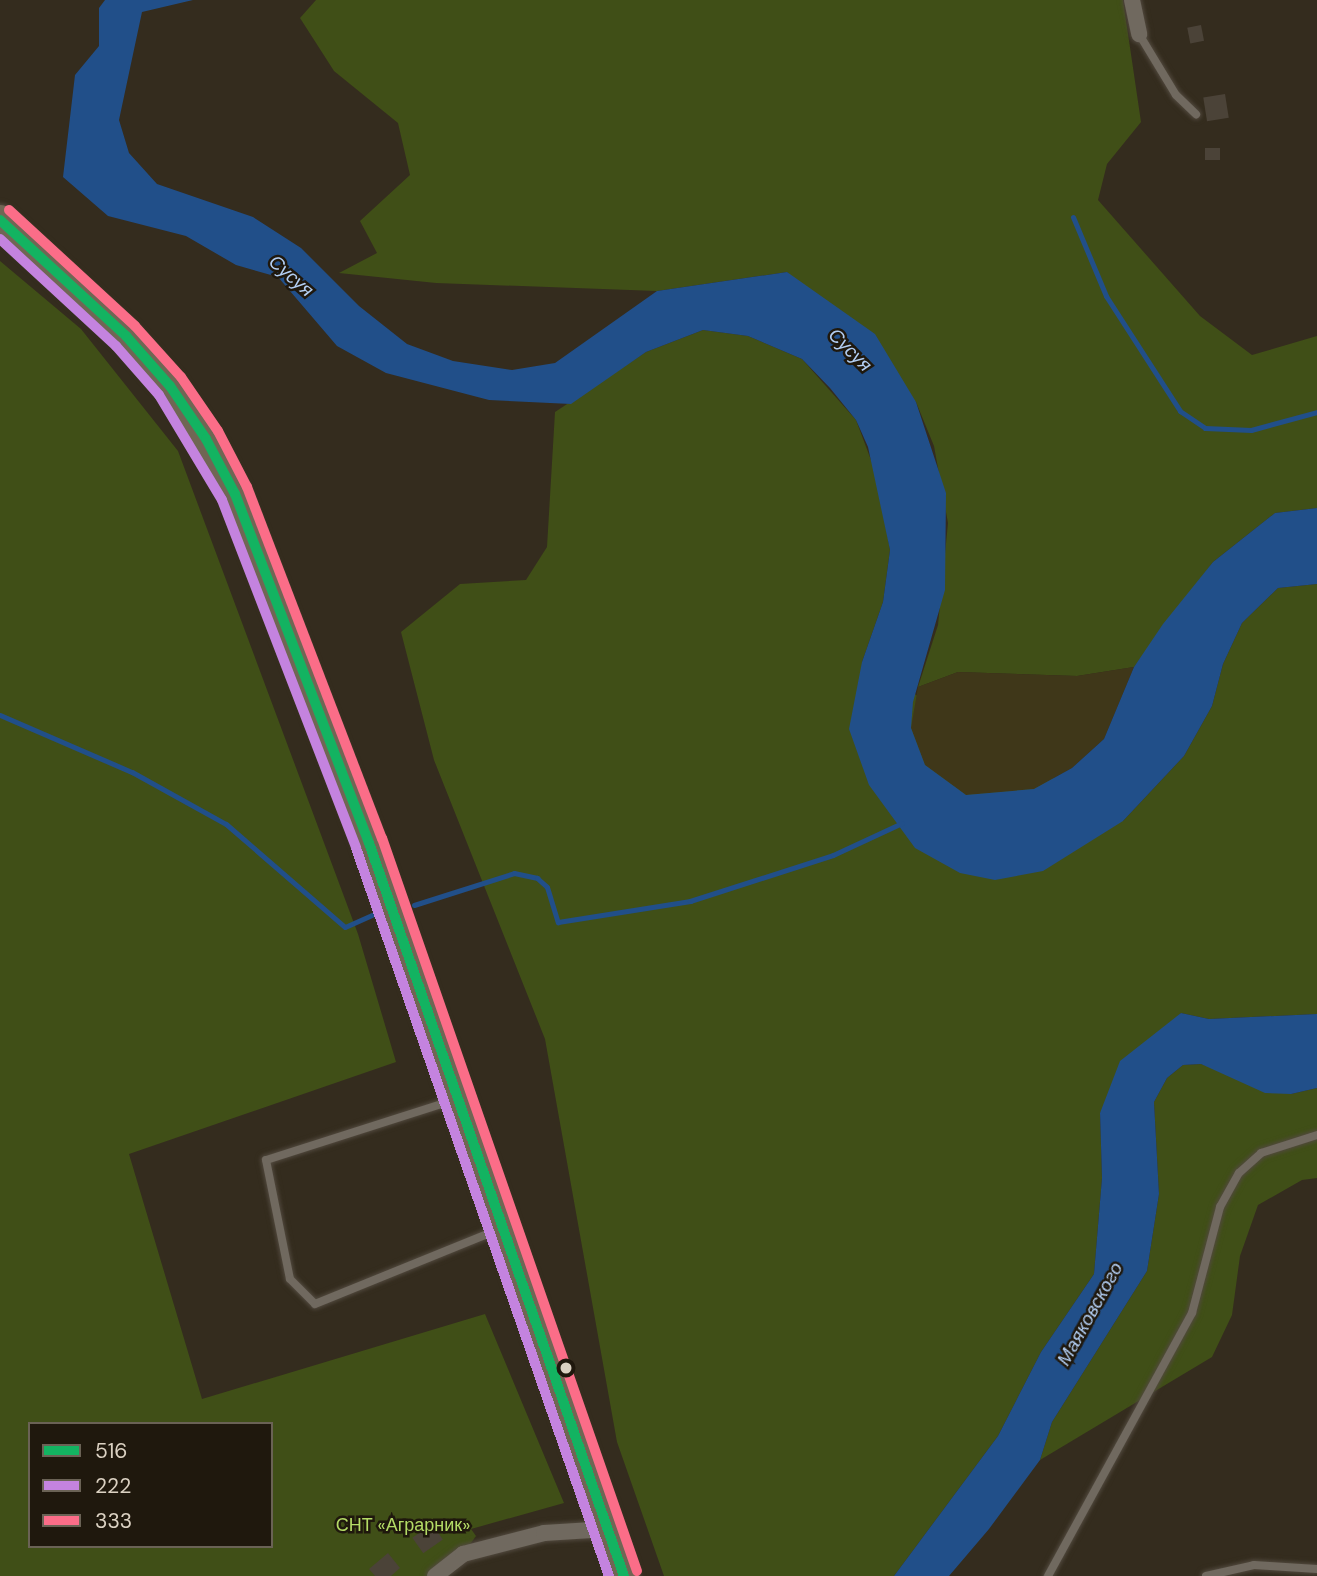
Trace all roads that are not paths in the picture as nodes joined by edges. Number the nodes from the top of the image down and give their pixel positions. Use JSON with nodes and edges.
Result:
{"nodes":[{"id":1,"x":1132,"y":0,"type":"edge"},
{"id":2,"x":1139,"y":34,"type":"joint"},
{"id":3,"x":1196,"y":114,"type":"dead end"},
{"id":4,"x":0,"y":220,"type":"edge"},
{"id":5,"x":458,"y":1098,"type":"junction"},
{"id":6,"x":1317,"y":1135,"type":"edge"},
{"id":7,"x":503,"y":1227,"type":"junction"},
{"id":8,"x":608,"y":1529,"type":"junction"},
{"id":9,"x":1317,"y":1569,"type":"edge"},
{"id":10,"x":435,"y":1576,"type":"edge"},
{"id":11,"x":624,"y":1576,"type":"edge"},
{"id":12,"x":1048,"y":1576,"type":"edge"},
{"id":13,"x":1206,"y":1576,"type":"edge"}],
"edges":[{"from":1,"to":2,"type":"street"},
{"from":2,"to":3,"type":"lane"},
{"from":4,"to":5,"type":"highway"},
{"from":5,"to":7,"type":"highway"},
{"from":5,"to":7,"type":"lane"},
{"from":6,"to":12,"type":"lane"},
{"from":7,"to":8,"type":"highway"},
{"from":8,"to":10,"type":"street"},
{"from":8,"to":11,"type":"highway"},
{"from":9,"to":13,"type":"lane"}]}
